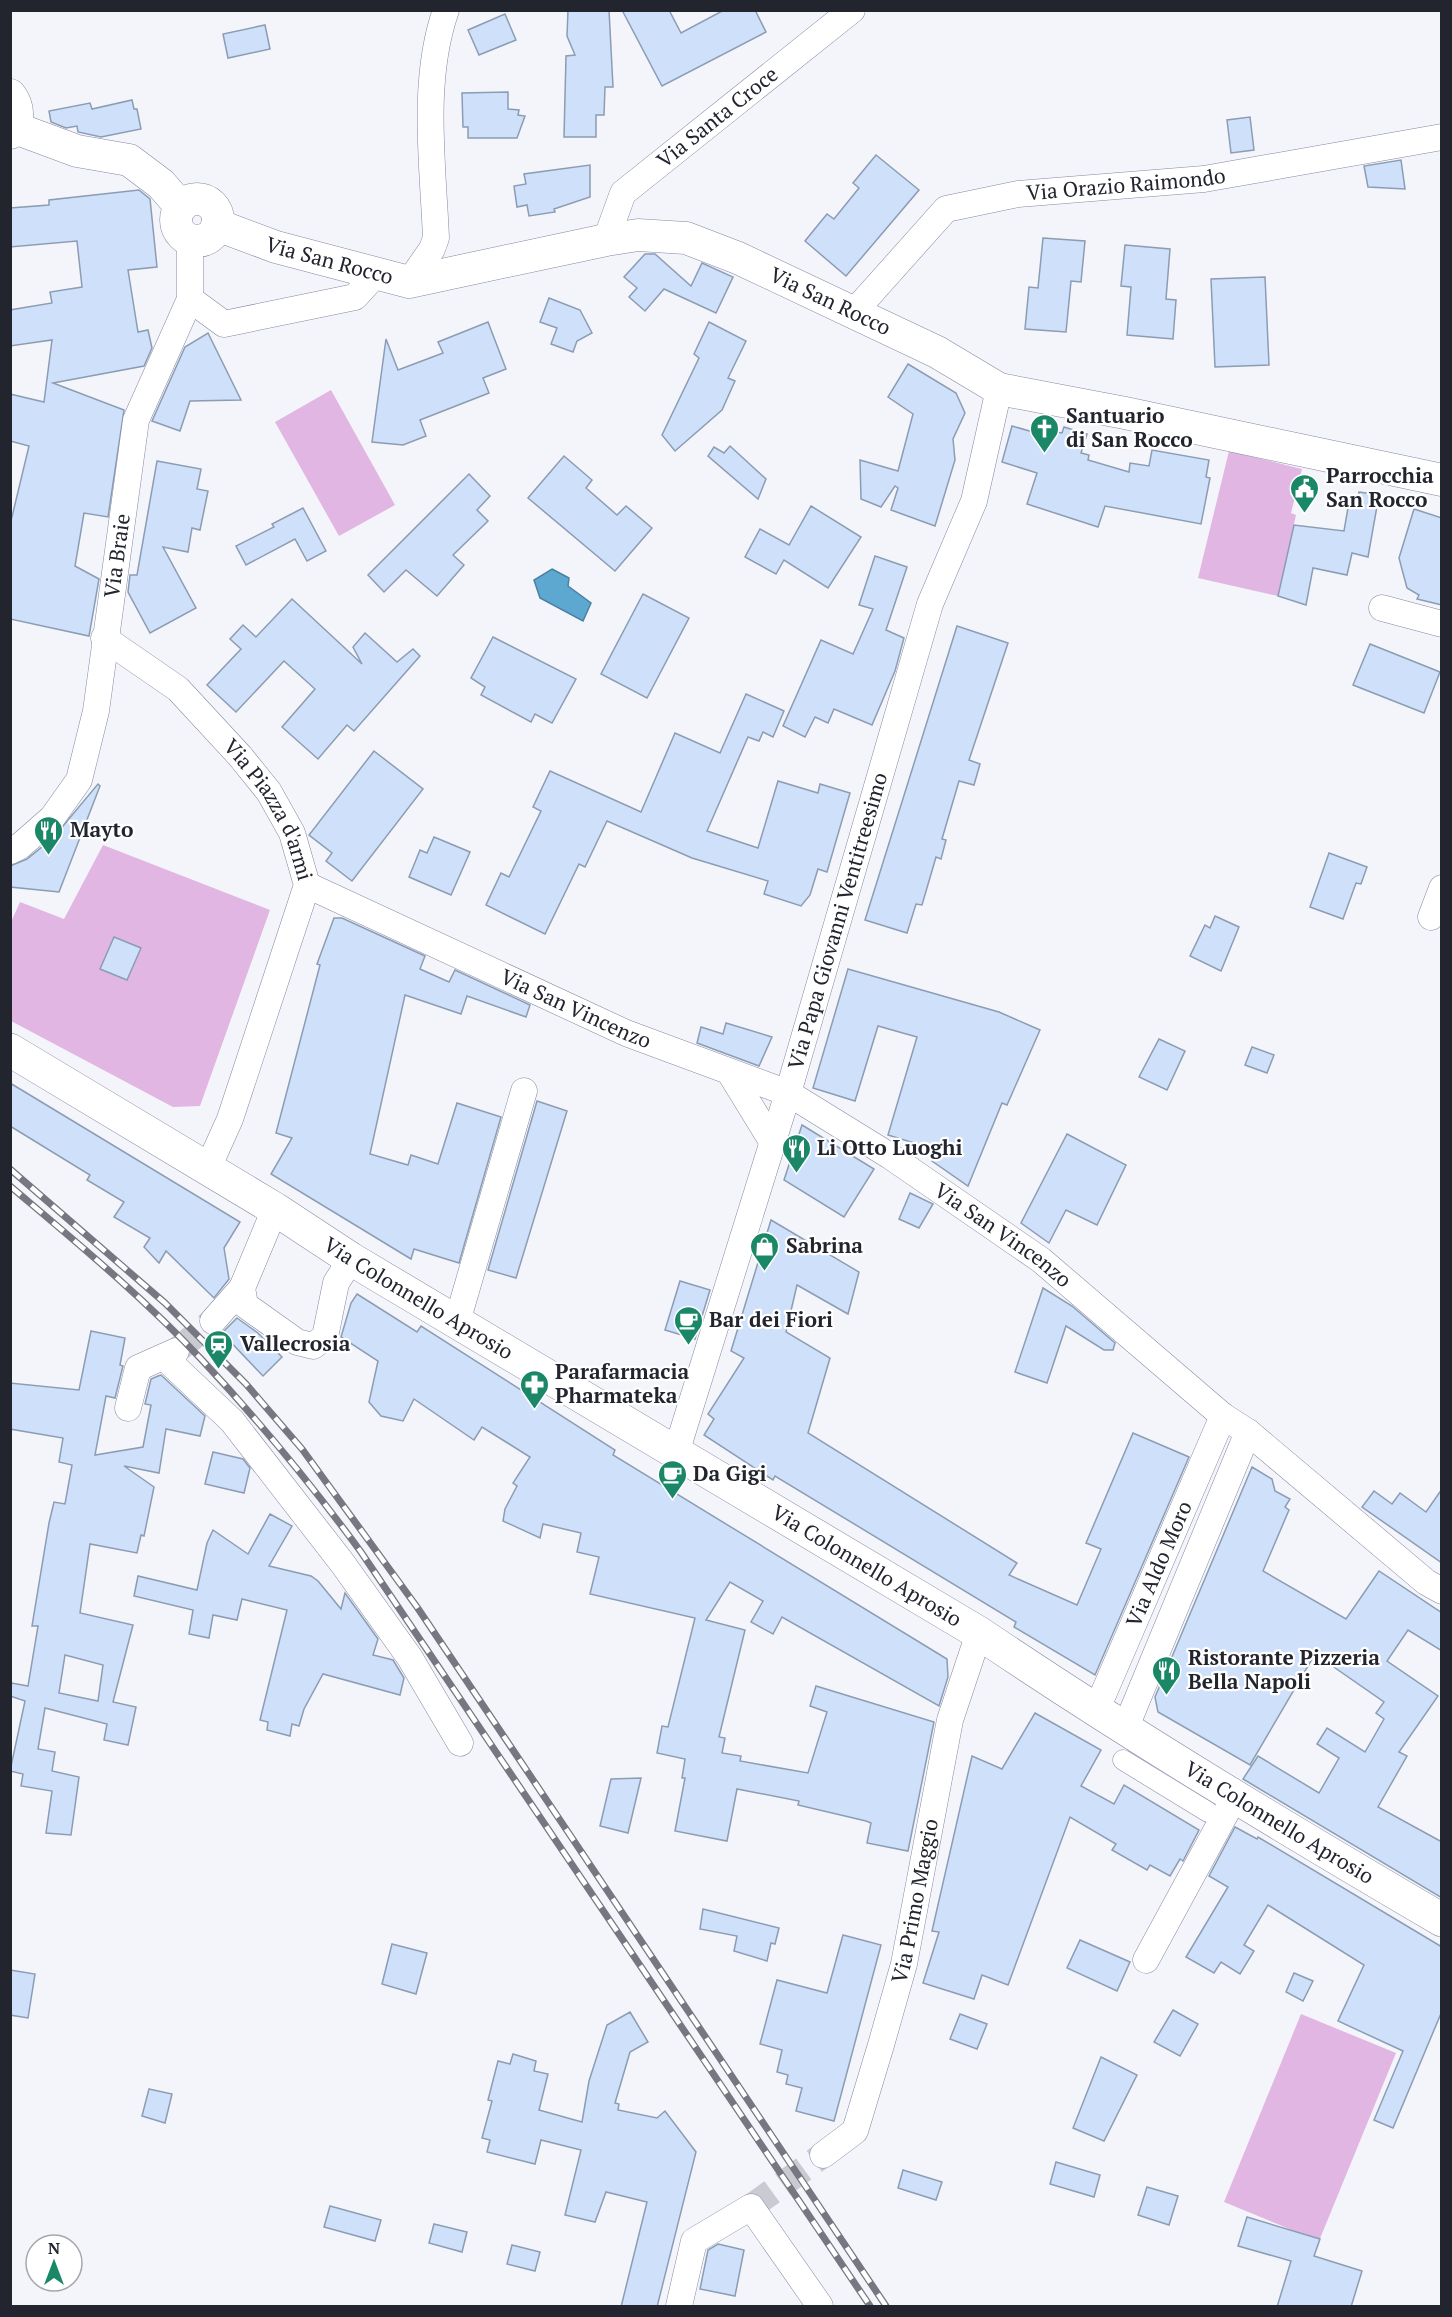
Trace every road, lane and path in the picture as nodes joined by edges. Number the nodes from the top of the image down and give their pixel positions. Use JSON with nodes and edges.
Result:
{"nodes":[{"id":1,"x":446,"y":10,"type":"edge"},
{"id":2,"x":852,"y":10,"type":"edge"},
{"id":3,"x":10,"y":95,"type":"edge"},
{"id":4,"x":13,"y":131,"type":"edge"},
{"id":5,"x":1442,"y":137,"type":"edge"},
{"id":6,"x":181,"y":207,"type":"junction"},
{"id":7,"x":217,"y":225,"type":"junction"},
{"id":8,"x":190,"y":240,"type":"junction"},
{"id":9,"x":606,"y":240,"type":"junction"},
{"id":10,"x":375,"y":275,"type":"junction"},
{"id":11,"x":409,"y":282,"type":"junction"},
{"id":12,"x":190,"y":299,"type":"junction"},
{"id":13,"x":854,"y":312,"type":"junction"},
{"id":14,"x":999,"y":389,"type":"junction"},
{"id":15,"x":1442,"y":480,"type":"edge"},
{"id":16,"x":1382,"y":608,"type":"dead end"},
{"id":17,"x":1442,"y":624,"type":"edge"},
{"id":18,"x":104,"y":638,"type":"junction"},
{"id":19,"x":10,"y":851,"type":"edge"},
{"id":20,"x":307,"y":885,"type":"junction"},
{"id":21,"x":1442,"y":888,"type":"edge"},
{"id":22,"x":1431,"y":917,"type":"dead end"},
{"id":23,"x":10,"y":1050,"type":"edge"},
{"id":24,"x":730,"y":1073,"type":"junction"},
{"id":25,"x":524,"y":1091,"type":"dead end"},
{"id":26,"x":788,"y":1093,"type":"junction"},
{"id":27,"x":772,"y":1143,"type":"junction"},
{"id":28,"x":208,"y":1168,"type":"junction"},
{"id":29,"x":275,"y":1209,"type":"junction"},
{"id":30,"x":351,"y":1259,"type":"junction"},
{"id":31,"x":242,"y":1288,"type":"junction"},
{"id":32,"x":213,"y":1321,"type":"tunnel mouth"},
{"id":33,"x":456,"y":1322,"type":"junction"},
{"id":34,"x":128,"y":1408,"type":"dead end"},
{"id":35,"x":1223,"y":1416,"type":"junction"},
{"id":36,"x":1248,"y":1432,"type":"junction"},
{"id":37,"x":675,"y":1453,"type":"junction"},
{"id":38,"x":1442,"y":1591,"type":"edge"},
{"id":39,"x":979,"y":1633,"type":"junction"},
{"id":40,"x":1096,"y":1711,"type":"junction"},
{"id":41,"x":460,"y":1743,"type":"dead end"},
{"id":42,"x":1124,"y":1744,"type":"junction"},
{"id":43,"x":1221,"y":1805,"type":"junction"},
{"id":44,"x":1442,"y":1920,"type":"edge"},
{"id":45,"x":1146,"y":1960,"type":"dead end"},
{"id":46,"x":823,"y":2155,"type":"tunnel mouth"},
{"id":47,"x":679,"y":2307,"type":"edge"},
{"id":48,"x":820,"y":2307,"type":"edge"}],
"edges":[{"from":1,"to":11,"type":"street"},
{"from":2,"to":9,"type":"street","name":"Via Santa Croce"},
{"from":3,"to":4,"type":"street"},
{"from":4,"to":6,"type":"street"},
{"from":5,"to":13,"type":"street","name":"Via Orazio Raimondo"},
{"from":6,"to":7,"type":"street"},
{"from":6,"to":8,"type":"street"},
{"from":7,"to":8,"type":"street"},
{"from":7,"to":10,"type":"street","name":"Via San Rocco"},
{"from":8,"to":12,"type":"street","name":"Via Braie"},
{"from":9,"to":11,"type":"street","name":"Via San Rocco"},
{"from":9,"to":13,"type":"street","name":"Via San Rocco"},
{"from":10,"to":11,"type":"street","name":"Via San Rocco"},
{"from":10,"to":12,"type":"street"},
{"from":12,"to":18,"type":"street","name":"Via Braie"},
{"from":13,"to":14,"type":"street","name":"Via San Rocco"},
{"from":14,"to":15,"type":"street","name":"Via San Rocco"},
{"from":14,"to":26,"type":"street","name":"Via Papa Giovanni Ventitreesimo"},
{"from":16,"to":17,"type":"street"},
{"from":18,"to":19,"type":"street","name":"Via Braie"},
{"from":18,"to":20,"type":"street","name":"Via Piazza d'armi"},
{"from":20,"to":24,"type":"street","name":"Via San Vincenzo"},
{"from":20,"to":28,"type":"street","name":"Via Piazza d'armi"},
{"from":21,"to":22,"type":"street"},
{"from":23,"to":28,"type":"main road","name":"Via Colonnello Aprosio"},
{"from":24,"to":26,"type":"street","name":"Via San Vincenzo"},
{"from":24,"to":27,"type":"street"},
{"from":25,"to":33,"type":"street"},
{"from":26,"to":27,"type":"street","name":"Via Papa Giovanni Ventitreesimo"},
{"from":26,"to":35,"type":"street","name":"Via San Vincenzo"},
{"from":27,"to":37,"type":"street","name":"Via Papa Giovanni Ventitreesimo"},
{"from":28,"to":29,"type":"main road","name":"Via Colonnello Aprosio"},
{"from":29,"to":30,"type":"main road","name":"Via Colonnello Aprosio"},
{"from":29,"to":31,"type":"street"},
{"from":30,"to":31,"type":"street"},
{"from":30,"to":33,"type":"main road","name":"Via Colonnello Aprosio"},
{"from":31,"to":32,"type":"street"},
{"from":33,"to":37,"type":"main road","name":"Via Colonnello Aprosio"},
{"from":34,"to":41,"type":"street"},
{"from":35,"to":36,"type":"street","name":"Via San Vincenzo"},
{"from":35,"to":40,"type":"street","name":"Via Aldo Moro"},
{"from":36,"to":38,"type":"street","name":"Via San Vincenzo"},
{"from":36,"to":42,"type":"street","name":"Via Aldo Moro"},
{"from":37,"to":39,"type":"main road","name":"Via Colonnello Aprosio"},
{"from":39,"to":40,"type":"main road","name":"Via Colonnello Aprosio"},
{"from":39,"to":46,"type":"street","name":"Via Primo Maggio"},
{"from":40,"to":42,"type":"main road","name":"Via Colonnello Aprosio"},
{"from":42,"to":43,"type":"main road","name":"Via Colonnello Aprosio"},
{"from":43,"to":44,"type":"main road","name":"Via Colonnello Aprosio"},
{"from":43,"to":45,"type":"street"},
{"from":47,"to":48,"type":"street"}]}
